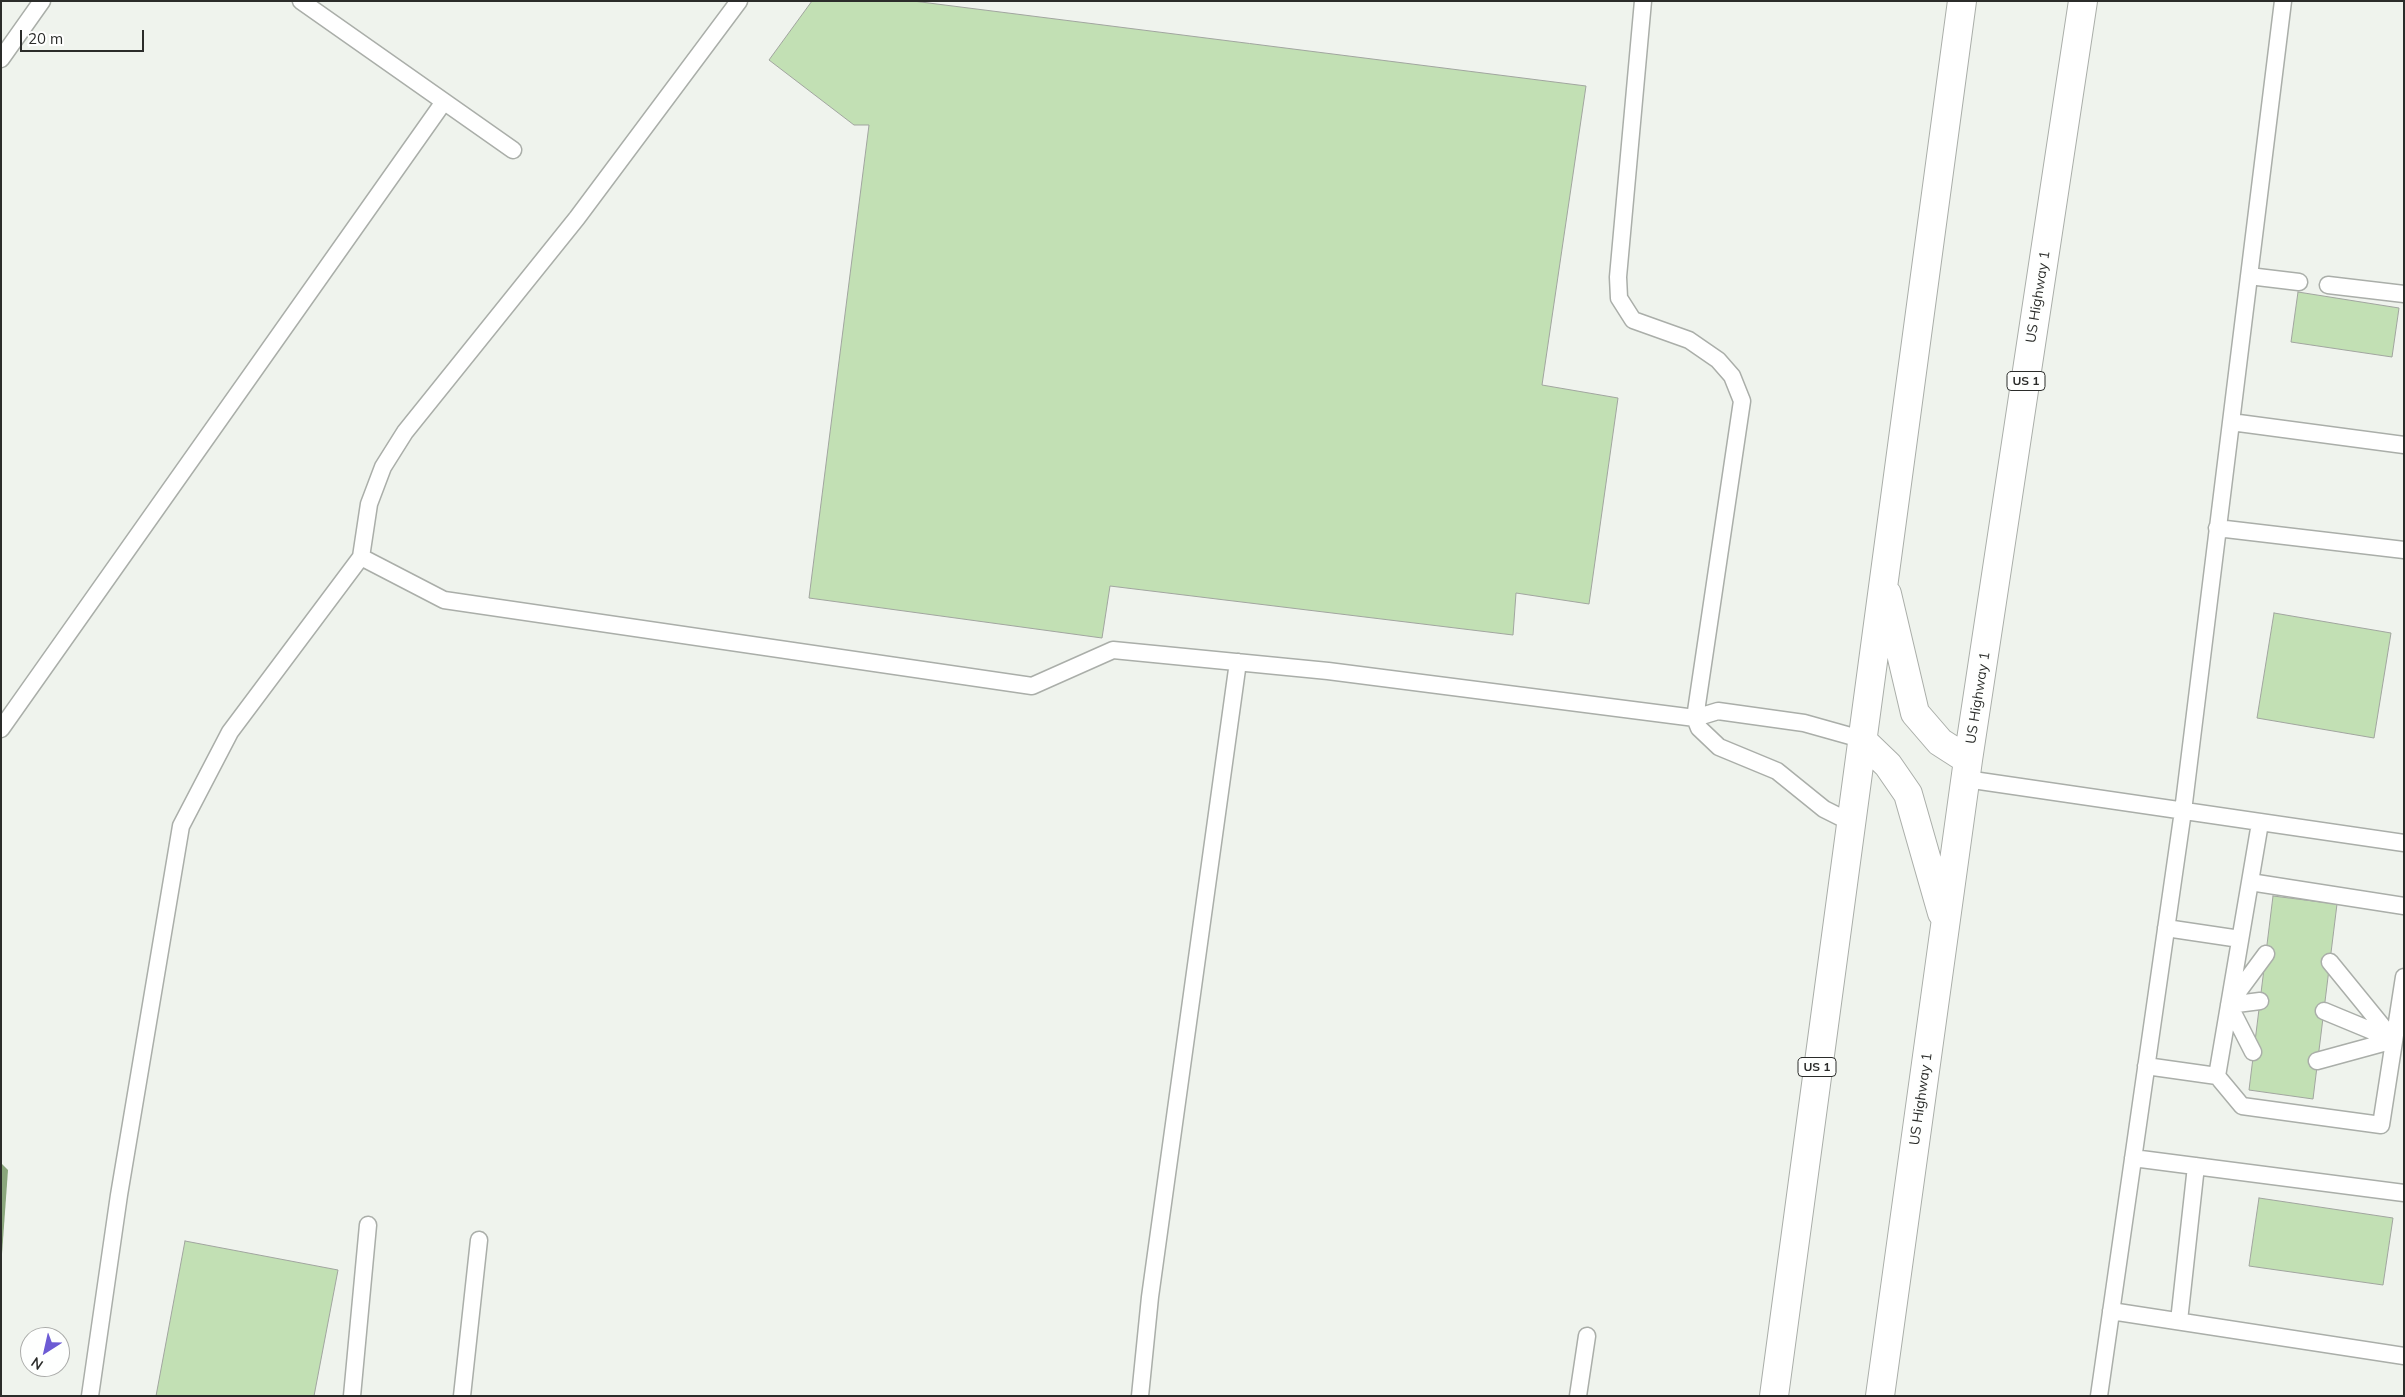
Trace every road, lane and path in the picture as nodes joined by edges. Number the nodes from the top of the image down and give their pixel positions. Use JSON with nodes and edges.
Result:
{"nodes":[{"id":1,"x":42,"y":1,"type":"edge"},
{"id":2,"x":301,"y":1,"type":"edge"},
{"id":3,"x":739,"y":1,"type":"edge"},
{"id":4,"x":1643,"y":1,"type":"edge"},
{"id":5,"x":1962,"y":1,"type":"edge"},
{"id":6,"x":2083,"y":1,"type":"edge"},
{"id":7,"x":2283,"y":1,"type":"edge"},
{"id":8,"x":1,"y":60,"type":"edge"},
{"id":9,"x":443,"y":103,"type":"junction"},
{"id":10,"x":513,"y":150,"type":"dead end"},
{"id":11,"x":2249,"y":276,"type":"junction"},
{"id":12,"x":2299,"y":282,"type":"dead end"},
{"id":13,"x":2328,"y":285,"type":"dead end"},
{"id":14,"x":2404,"y":294,"type":"edge"},
{"id":15,"x":2230,"y":422,"type":"junction"},
{"id":16,"x":2404,"y":445,"type":"edge"},
{"id":17,"x":2218,"y":528,"type":"junction"},
{"id":18,"x":2404,"y":550,"type":"edge"},
{"id":19,"x":361,"y":557,"type":"junction"},
{"id":20,"x":1883,"y":578,"type":"junction"},
{"id":21,"x":1238,"y":662,"type":"junction"},
{"id":22,"x":1695,"y":718,"type":"junction"},
{"id":23,"x":1,"y":729,"type":"edge"},
{"id":24,"x":1861,"y":739,"type":"junction"},
{"id":25,"x":1967,"y":769,"type":"junction"},
{"id":26,"x":2183,"y":811,"type":"junction"},
{"id":27,"x":1850,"y":822,"type":"junction"},
{"id":28,"x":2260,"y":822,"type":"junction"},
{"id":29,"x":2404,"y":843,"type":"edge"},
{"id":30,"x":2250,"y":882,"type":"junction"},
{"id":31,"x":2404,"y":906,"type":"edge"},
{"id":32,"x":1945,"y":924,"type":"junction"},
{"id":33,"x":2166,"y":928,"type":"junction"},
{"id":34,"x":2240,"y":939,"type":"junction"},
{"id":35,"x":2266,"y":954,"type":"dead end"},
{"id":36,"x":2330,"y":962,"type":"dead end"},
{"id":37,"x":2404,"y":977,"type":"edge"},
{"id":38,"x":2260,"y":1001,"type":"dead end"},
{"id":39,"x":2229,"y":1005,"type":"junction"},
{"id":40,"x":2324,"y":1011,"type":"dead end"},
{"id":41,"x":2399,"y":1041,"type":"edge"},
{"id":42,"x":2253,"y":1052,"type":"dead end"},
{"id":43,"x":2317,"y":1061,"type":"dead end"},
{"id":44,"x":2146,"y":1066,"type":"junction"},
{"id":45,"x":2217,"y":1076,"type":"junction"},
{"id":46,"x":2132,"y":1158,"type":"junction"},
{"id":47,"x":2196,"y":1166,"type":"junction"},
{"id":48,"x":2404,"y":1193,"type":"edge"},
{"id":49,"x":368,"y":1225,"type":"dead end"},
{"id":50,"x":479,"y":1240,"type":"dead end"},
{"id":51,"x":2111,"y":1311,"type":"junction"},
{"id":52,"x":2180,"y":1321,"type":"junction"},
{"id":53,"x":1587,"y":1336,"type":"dead end"},
{"id":54,"x":2404,"y":1356,"type":"edge"},
{"id":55,"x":90,"y":1396,"type":"edge"},
{"id":56,"x":352,"y":1396,"type":"edge"},
{"id":57,"x":462,"y":1396,"type":"edge"},
{"id":58,"x":1140,"y":1396,"type":"edge"},
{"id":59,"x":1578,"y":1396,"type":"edge"},
{"id":60,"x":1774,"y":1396,"type":"edge"},
{"id":61,"x":1880,"y":1396,"type":"edge"},
{"id":62,"x":2099,"y":1396,"type":"edge"}],
"edges":[{"from":1,"to":8,"type":"lane"},
{"from":2,"to":9,"type":"lane"},
{"from":3,"to":19,"type":"lane"},
{"from":4,"to":22,"type":"lane"},
{"from":5,"to":20,"type":"main road","number":"US 1"},
{"from":6,"to":25,"type":"main road","name":"US Highway 1","number":"US 1"},
{"from":7,"to":11,"type":"lane"},
{"from":9,"to":10,"type":"lane"},
{"from":9,"to":23,"type":"lane"},
{"from":11,"to":12,"type":"lane"},
{"from":11,"to":15,"type":"lane"},
{"from":13,"to":14,"type":"lane"},
{"from":15,"to":16,"type":"lane"},
{"from":15,"to":17,"type":"lane"},
{"from":17,"to":18,"type":"lane"},
{"from":17,"to":26,"type":"lane"},
{"from":19,"to":21,"type":"lane"},
{"from":19,"to":55,"type":"lane"},
{"from":20,"to":24,"type":"main road","number":"US 1"},
{"from":20,"to":25,"type":"main road"},
{"from":21,"to":22,"type":"lane"},
{"from":21,"to":58,"type":"lane"},
{"from":22,"to":24,"type":"lane"},
{"from":22,"to":27,"type":"lane"},
{"from":24,"to":27,"type":"main road","number":"US 1"},
{"from":24,"to":32,"type":"main road"},
{"from":25,"to":26,"type":"lane"},
{"from":25,"to":32,"type":"main road","name":"US Highway 1","number":"US 1"},
{"from":26,"to":28,"type":"lane"},
{"from":26,"to":33,"type":"lane"},
{"from":27,"to":60,"type":"main road","number":"US 1"},
{"from":28,"to":29,"type":"lane"},
{"from":28,"to":30,"type":"lane"},
{"from":30,"to":31,"type":"lane"},
{"from":30,"to":34,"type":"lane"},
{"from":32,"to":61,"type":"main road","name":"US Highway 1","number":"US 1"},
{"from":33,"to":34,"type":"lane"},
{"from":33,"to":44,"type":"lane"},
{"from":34,"to":39,"type":"lane"},
{"from":35,"to":39,"type":"lane"},
{"from":36,"to":41,"type":"lane"},
{"from":37,"to":41,"type":"lane"},
{"from":38,"to":39,"type":"lane"},
{"from":39,"to":42,"type":"lane"},
{"from":39,"to":45,"type":"lane"},
{"from":40,"to":41,"type":"lane"},
{"from":41,"to":43,"type":"lane"},
{"from":41,"to":45,"type":"lane"},
{"from":44,"to":45,"type":"lane"},
{"from":44,"to":46,"type":"lane"},
{"from":46,"to":47,"type":"lane"},
{"from":46,"to":51,"type":"lane"},
{"from":47,"to":48,"type":"lane"},
{"from":47,"to":52,"type":"lane"},
{"from":49,"to":56,"type":"lane"},
{"from":50,"to":57,"type":"lane"},
{"from":51,"to":52,"type":"lane"},
{"from":51,"to":62,"type":"lane"},
{"from":52,"to":54,"type":"lane"},
{"from":53,"to":59,"type":"lane"}]}
